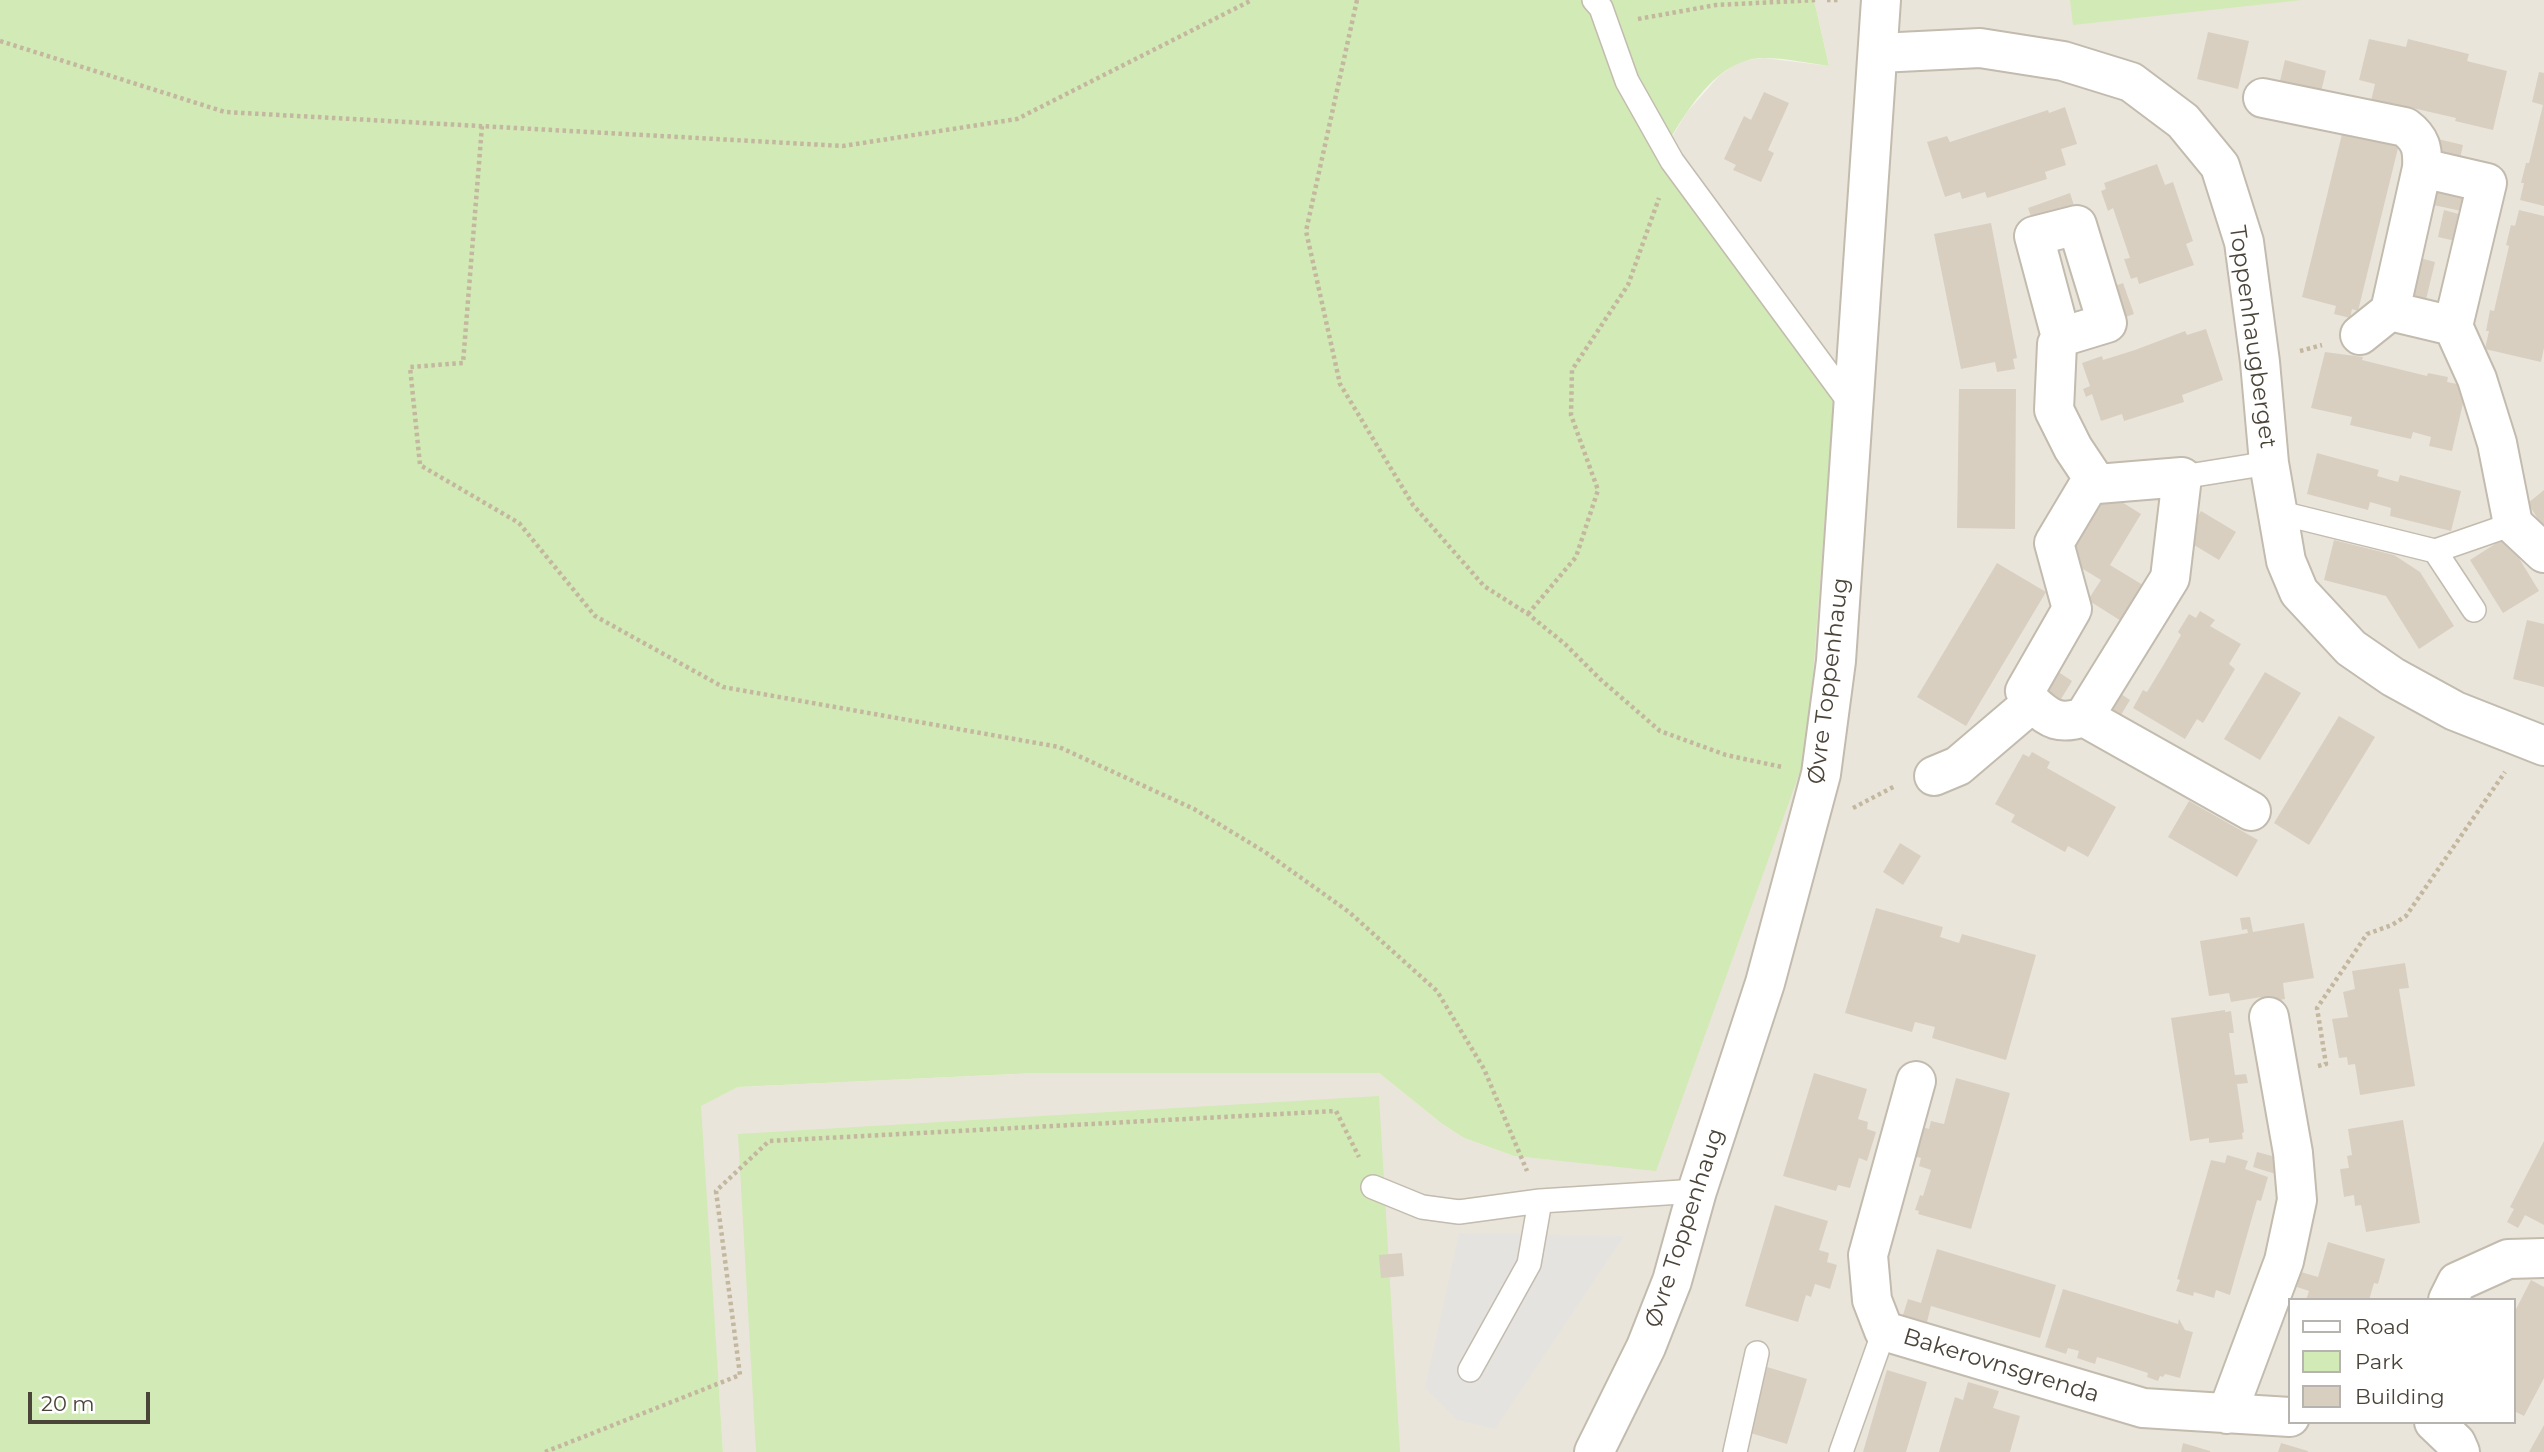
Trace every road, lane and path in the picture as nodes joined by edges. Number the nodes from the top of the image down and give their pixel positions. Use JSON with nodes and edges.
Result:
{"nodes":[{"id":1,"x":1252,"y":0,"type":"edge"},
{"id":2,"x":1357,"y":0,"type":"edge"},
{"id":3,"x":1816,"y":0,"type":"edge"},
{"id":4,"x":1881,"y":0,"type":"edge"},
{"id":5,"x":1598,"y":4,"type":"edge"},
{"id":6,"x":0,"y":41,"type":"edge"},
{"id":7,"x":1879,"y":53,"type":"junction"},
{"id":8,"x":2263,"y":98,"type":"dead end"},
{"id":9,"x":482,"y":126,"type":"junction"},
{"id":10,"x":1672,"y":161,"type":"junction"},
{"id":11,"x":2422,"y":168,"type":"junction"},
{"id":12,"x":2390,"y":311,"type":"junction"},
{"id":13,"x":2453,"y":326,"type":"junction"},
{"id":14,"x":2360,"y":335,"type":"joint"},
{"id":15,"x":2061,"y":337,"type":"dead end"},
{"id":16,"x":2260,"y":362,"type":"junction"},
{"id":17,"x":1855,"y":409,"type":"junction"},
{"id":18,"x":2269,"y":463,"type":"junction"},
{"id":19,"x":2182,"y":477,"type":"junction"},
{"id":20,"x":2097,"y":484,"type":"junction"},
{"id":21,"x":2277,"y":512,"type":"junction"},
{"id":22,"x":2513,"y":524,"type":"junction"},
{"id":23,"x":2435,"y":551,"type":"junction"},
{"id":24,"x":2544,"y":553,"type":"edge"},
{"id":25,"x":2474,"y":610,"type":"dead end"},
{"id":26,"x":1528,"y":614,"type":"junction"},
{"id":27,"x":2032,"y":703,"type":"junction"},
{"id":28,"x":2084,"y":717,"type":"junction"},
{"id":29,"x":2536,"y":743,"type":"edge"},
{"id":30,"x":1821,"y":774,"type":"junction"},
{"id":31,"x":1934,"y":776,"type":"joint"},
{"id":32,"x":2251,"y":811,"type":"dead end"},
{"id":33,"x":1804,"y":834,"type":"junction"},
{"id":34,"x":2269,"y":1017,"type":"dead end"},
{"id":35,"x":2280,"y":1076,"type":"junction"},
{"id":36,"x":1916,"y":1081,"type":"dead end"},
{"id":37,"x":1373,"y":1187,"type":"joint"},
{"id":38,"x":1697,"y":1191,"type":"junction"},
{"id":39,"x":1540,"y":1201,"type":"junction"},
{"id":40,"x":2544,"y":1258,"type":"edge"},
{"id":41,"x":2449,"y":1298,"type":"edge"},
{"id":42,"x":1884,"y":1331,"type":"junction"},
{"id":43,"x":1757,"y":1353,"type":"dead end"},
{"id":44,"x":1470,"y":1370,"type":"dead end"},
{"id":45,"x":2227,"y":1413,"type":"junction"},
{"id":46,"x":2288,"y":1417,"type":"edge"},
{"id":47,"x":2436,"y":1424,"type":"edge"},
{"id":48,"x":545,"y":1452,"type":"edge"},
{"id":49,"x":1594,"y":1452,"type":"edge"},
{"id":50,"x":1735,"y":1452,"type":"edge"},
{"id":51,"x":1842,"y":1452,"type":"edge"},
{"id":52,"x":2460,"y":1452,"type":"edge"}],
"edges":[{"from":1,"to":9,"type":"path"},
{"from":2,"to":26,"type":"path"},
{"from":3,"to":5,"type":"path"},
{"from":4,"to":7,"type":"street","name":"Øvre Toppenhaug"},
{"from":5,"to":10,"type":"lane"},
{"from":6,"to":9,"type":"path"},
{"from":7,"to":16,"type":"street","name":"Toppenhaugberget"},
{"from":7,"to":17,"type":"street","name":"Øvre Toppenhaug"},
{"from":8,"to":11,"type":"street"},
{"from":9,"to":39,"type":"path"},
{"from":10,"to":17,"type":"lane"},
{"from":10,"to":26,"type":"path"},
{"from":11,"to":12,"type":"street"},
{"from":11,"to":13,"type":"street"},
{"from":12,"to":13,"type":"street"},
{"from":12,"to":14,"type":"street"},
{"from":13,"to":22,"type":"street"},
{"from":14,"to":16,"type":"path"},
{"from":15,"to":20,"type":"street"},
{"from":16,"to":18,"type":"street","name":"Toppenhaugberget"},
{"from":17,"to":30,"type":"street","name":"Øvre Toppenhaug"},
{"from":18,"to":19,"type":"lane"},
{"from":18,"to":21,"type":"street","name":"Toppenhaugberget"},
{"from":19,"to":20,"type":"street"},
{"from":19,"to":28,"type":"street"},
{"from":20,"to":27,"type":"street"},
{"from":21,"to":23,"type":"lane"},
{"from":21,"to":29,"type":"street","name":"Toppenhaugberget"},
{"from":22,"to":23,"type":"lane"},
{"from":22,"to":24,"type":"street"},
{"from":23,"to":25,"type":"lane"},
{"from":26,"to":30,"type":"path"},
{"from":27,"to":28,"type":"street"},
{"from":27,"to":31,"type":"street"},
{"from":28,"to":32,"type":"street"},
{"from":29,"to":35,"type":"path"},
{"from":30,"to":33,"type":"street","name":"Øvre Toppenhaug"},
{"from":31,"to":33,"type":"path"},
{"from":33,"to":38,"type":"street","name":"Øvre Toppenhaug"},
{"from":34,"to":35,"type":"street"},
{"from":35,"to":45,"type":"street"},
{"from":36,"to":42,"type":"street","name":"Bakerovnsgrenda"},
{"from":37,"to":39,"type":"lane"},
{"from":37,"to":48,"type":"path"},
{"from":38,"to":39,"type":"lane"},
{"from":38,"to":49,"type":"street","name":"Øvre Toppenhaug"},
{"from":39,"to":44,"type":"lane"},
{"from":40,"to":41,"type":"street"},
{"from":42,"to":45,"type":"street","name":"Bakerovnsgrenda"},
{"from":42,"to":51,"type":"lane"},
{"from":43,"to":50,"type":"lane"},
{"from":45,"to":46,"type":"street","name":"Bakerovnsgrenda"},
{"from":47,"to":52,"type":"street"}]}
